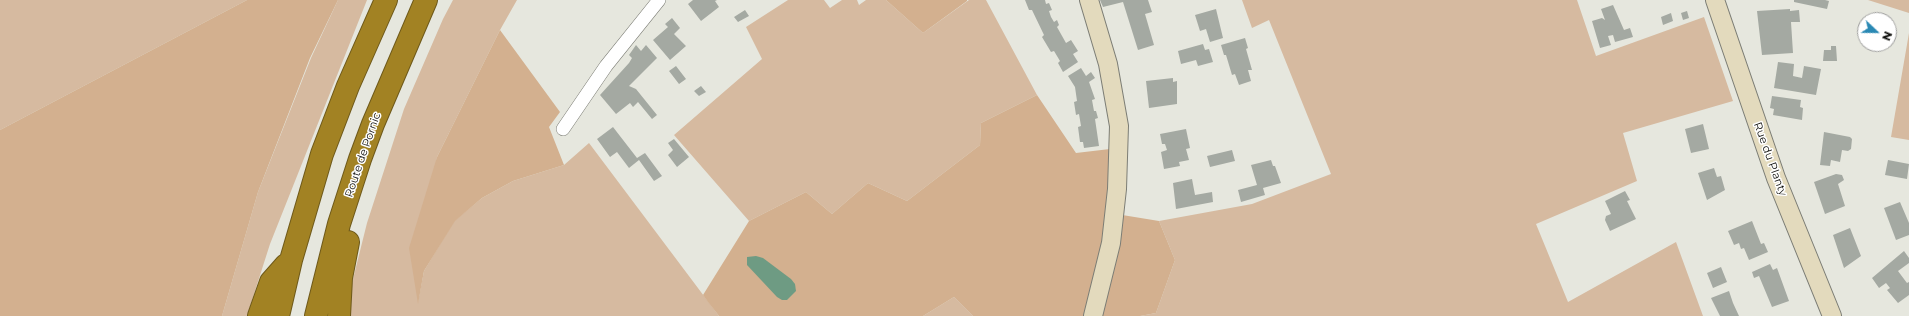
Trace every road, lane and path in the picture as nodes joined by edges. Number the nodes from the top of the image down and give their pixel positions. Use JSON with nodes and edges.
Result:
{"nodes":[{"id":1,"x":386,"y":0,"type":"edge"},
{"id":2,"x":426,"y":0,"type":"edge"},
{"id":3,"x":659,"y":0,"type":"edge"},
{"id":4,"x":1089,"y":0,"type":"edge"},
{"id":5,"x":1715,"y":0,"type":"edge"},
{"id":6,"x":373,"y":124,"type":"junction"},
{"id":7,"x":563,"y":129,"type":"dead end"},
{"id":8,"x":291,"y":260,"type":"junction"},
{"id":9,"x":259,"y":316,"type":"edge"},
{"id":10,"x":278,"y":316,"type":"edge"},
{"id":11,"x":316,"y":316,"type":"edge"},
{"id":12,"x":339,"y":316,"type":"edge"},
{"id":13,"x":1093,"y":316,"type":"edge"},
{"id":14,"x":1832,"y":316,"type":"edge"}],
"edges":[{"from":1,"to":8,"type":"highway"},
{"from":2,"to":6,"type":"highway","name":"Route de Pornic"},
{"from":3,"to":7,"type":"street"},
{"from":4,"to":13,"type":"street"},
{"from":5,"to":14,"type":"street","name":"Rue du Planty"},
{"from":6,"to":11,"type":"highway","name":"Route de Pornic"},
{"from":6,"to":12,"type":"highway"},
{"from":8,"to":9,"type":"highway"},
{"from":8,"to":10,"type":"highway"}]}
